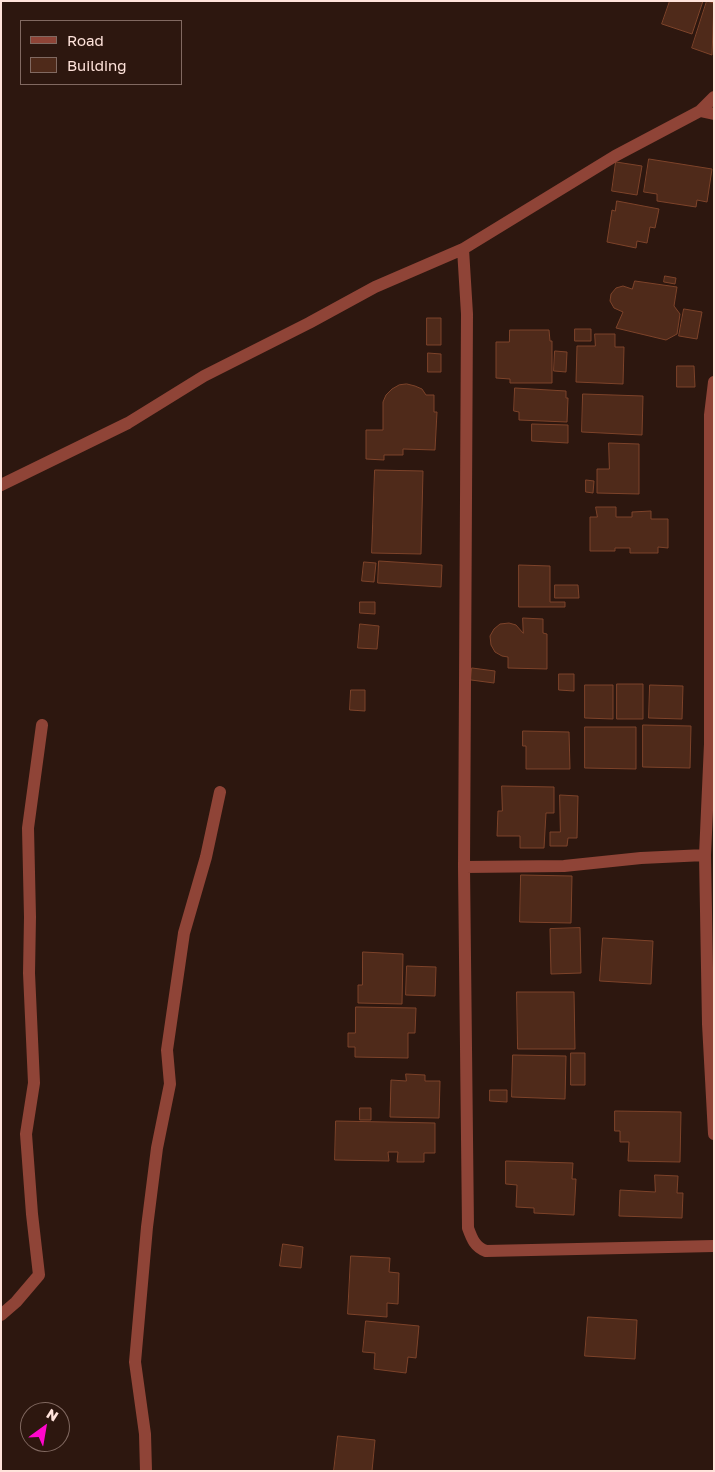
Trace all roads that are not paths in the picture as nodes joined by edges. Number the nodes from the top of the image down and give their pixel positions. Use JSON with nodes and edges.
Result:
{"nodes":[{"id":1,"x":714,"y":98,"type":"edge"},
{"id":2,"x":700,"y":111,"type":"junction"},
{"id":3,"x":714,"y":114,"type":"edge"},
{"id":4,"x":463,"y":249,"type":"junction"},
{"id":5,"x":714,"y":382,"type":"edge"},
{"id":6,"x":1,"y":485,"type":"edge"},
{"id":7,"x":42,"y":725,"type":"dead end"},
{"id":8,"x":712,"y":744,"type":"edge"},
{"id":9,"x":220,"y":792,"type":"dead end"},
{"id":10,"x":705,"y":855,"type":"junction"},
{"id":11,"x":464,"y":867,"type":"junction"},
{"id":12,"x":711,"y":1024,"type":"edge"},
{"id":13,"x":714,"y":1134,"type":"edge"},
{"id":14,"x":714,"y":1246,"type":"edge"},
{"id":15,"x":1,"y":1314,"type":"edge"},
{"id":16,"x":146,"y":1471,"type":"edge"}],
"edges":[{"from":1,"to":2,"type":"street"},
{"from":2,"to":3,"type":"street"},
{"from":2,"to":4,"type":"street"},
{"from":4,"to":6,"type":"street"},
{"from":4,"to":11,"type":"street"},
{"from":5,"to":8,"type":"street"},
{"from":7,"to":15,"type":"street"},
{"from":8,"to":10,"type":"street"},
{"from":9,"to":16,"type":"street"},
{"from":10,"to":11,"type":"street"},
{"from":10,"to":12,"type":"street"},
{"from":11,"to":14,"type":"street"},
{"from":12,"to":13,"type":"street"}]}
